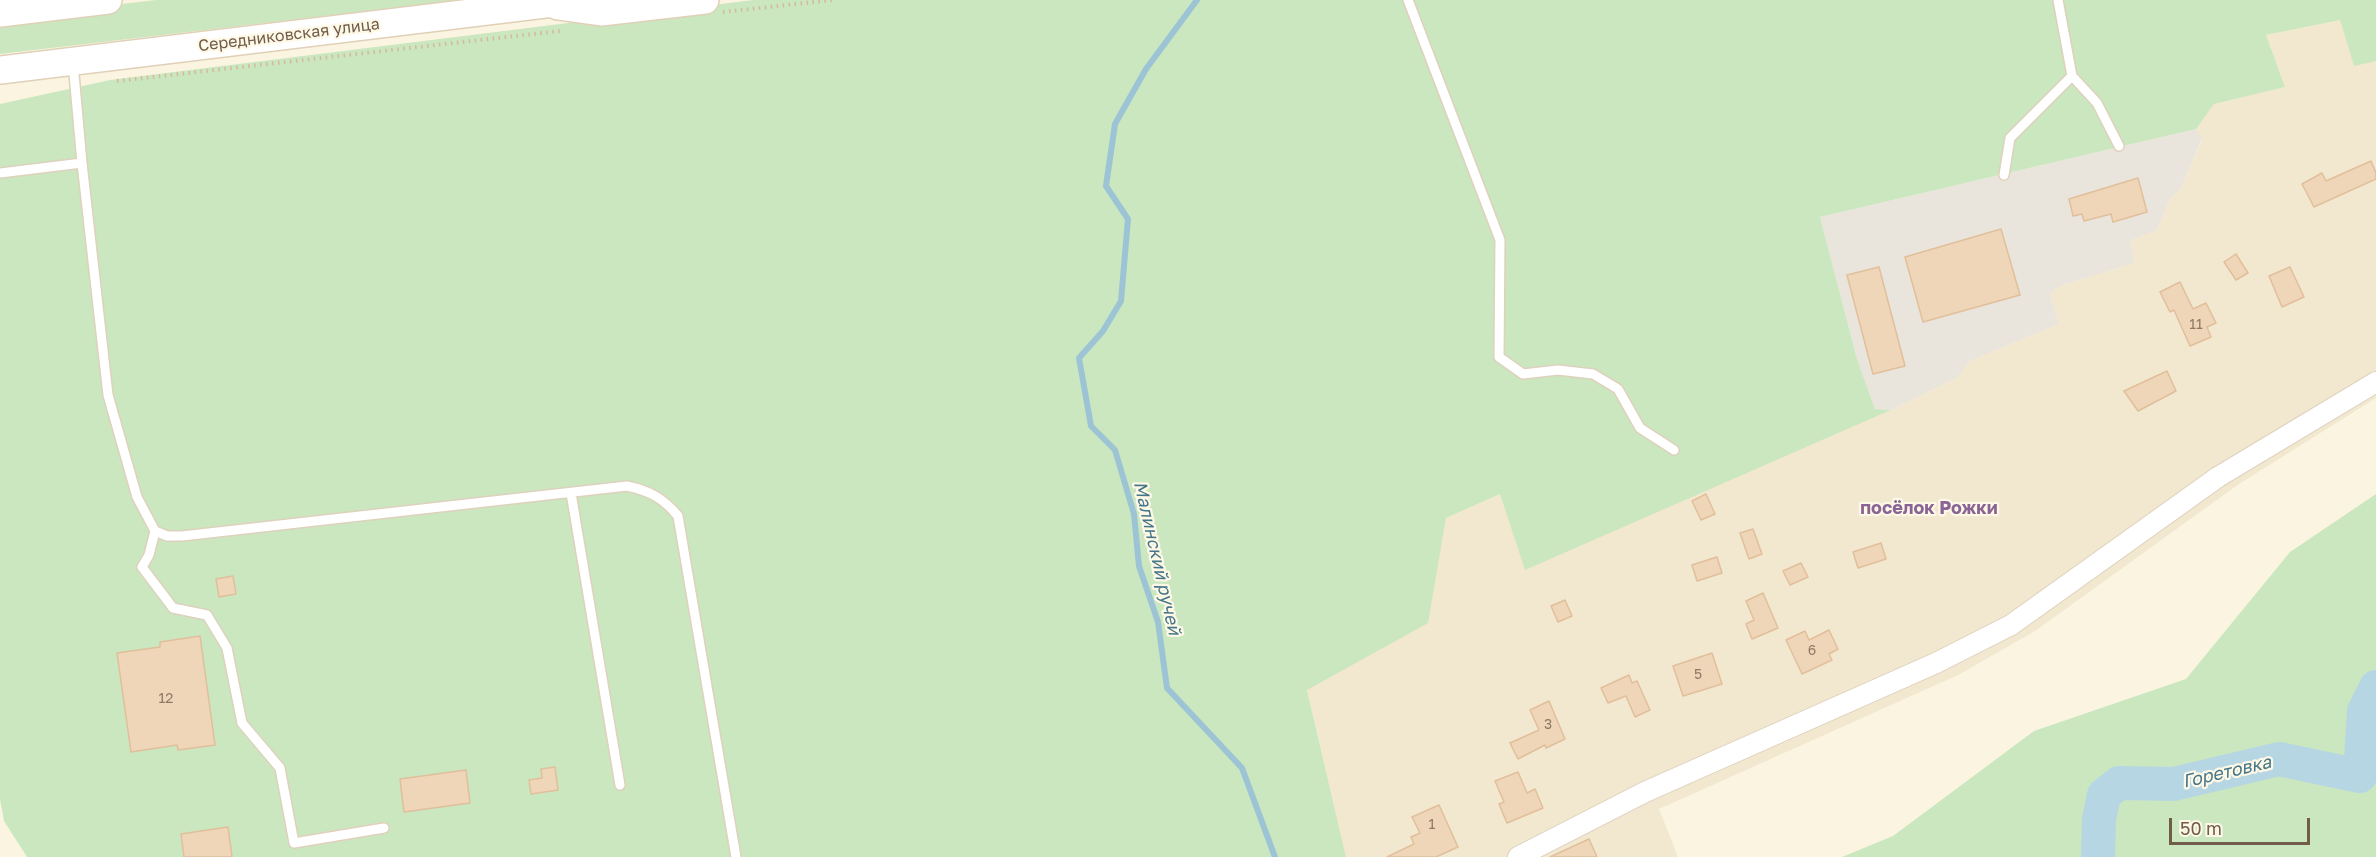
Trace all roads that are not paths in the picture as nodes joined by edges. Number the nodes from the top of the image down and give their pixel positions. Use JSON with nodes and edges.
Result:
{"nodes":[{"id":1,"x":108,"y":0,"type":"edge"},
{"id":2,"x":578,"y":0,"type":"edge"},
{"id":3,"x":1408,"y":0,"type":"edge"},
{"id":4,"x":2058,"y":0,"type":"edge"},
{"id":5,"x":545,"y":4,"type":"junction"},
{"id":6,"x":710,"y":7,"type":"edge"},
{"id":7,"x":0,"y":13,"type":"edge"},
{"id":8,"x":73,"y":61,"type":"junction"},
{"id":9,"x":0,"y":69,"type":"edge"},
{"id":10,"x":2072,"y":76,"type":"junction"},
{"id":11,"x":2119,"y":146,"type":"dead end"},
{"id":12,"x":82,"y":163,"type":"junction"},
{"id":13,"x":0,"y":173,"type":"edge"},
{"id":14,"x":2004,"y":175,"type":"dead end"},
{"id":15,"x":2376,"y":382,"type":"edge"},
{"id":16,"x":1674,"y":450,"type":"dead end"},
{"id":17,"x":571,"y":493,"type":"junction"},
{"id":18,"x":155,"y":531,"type":"junction"},
{"id":19,"x":620,"y":785,"type":"dead end"},
{"id":20,"x":384,"y":828,"type":"dead end"},
{"id":21,"x":736,"y":857,"type":"edge"},
{"id":22,"x":1518,"y":857,"type":"edge"}],
"edges":[{"from":1,"to":7,"type":"street"},
{"from":2,"to":5,"type":"street","name":"Середниковская улица"},
{"from":3,"to":16,"type":"lane"},
{"from":4,"to":10,"type":"lane"},
{"from":5,"to":6,"type":"street"},
{"from":5,"to":8,"type":"street","name":"Середниковская улица"},
{"from":8,"to":9,"type":"street","name":"Середниковская улица"},
{"from":8,"to":12,"type":"lane"},
{"from":10,"to":11,"type":"lane"},
{"from":10,"to":14,"type":"lane"},
{"from":12,"to":13,"type":"lane"},
{"from":12,"to":18,"type":"lane"},
{"from":15,"to":22,"type":"street"},
{"from":17,"to":18,"type":"lane"},
{"from":17,"to":19,"type":"lane"},
{"from":17,"to":21,"type":"lane"},
{"from":18,"to":20,"type":"lane"}]}
